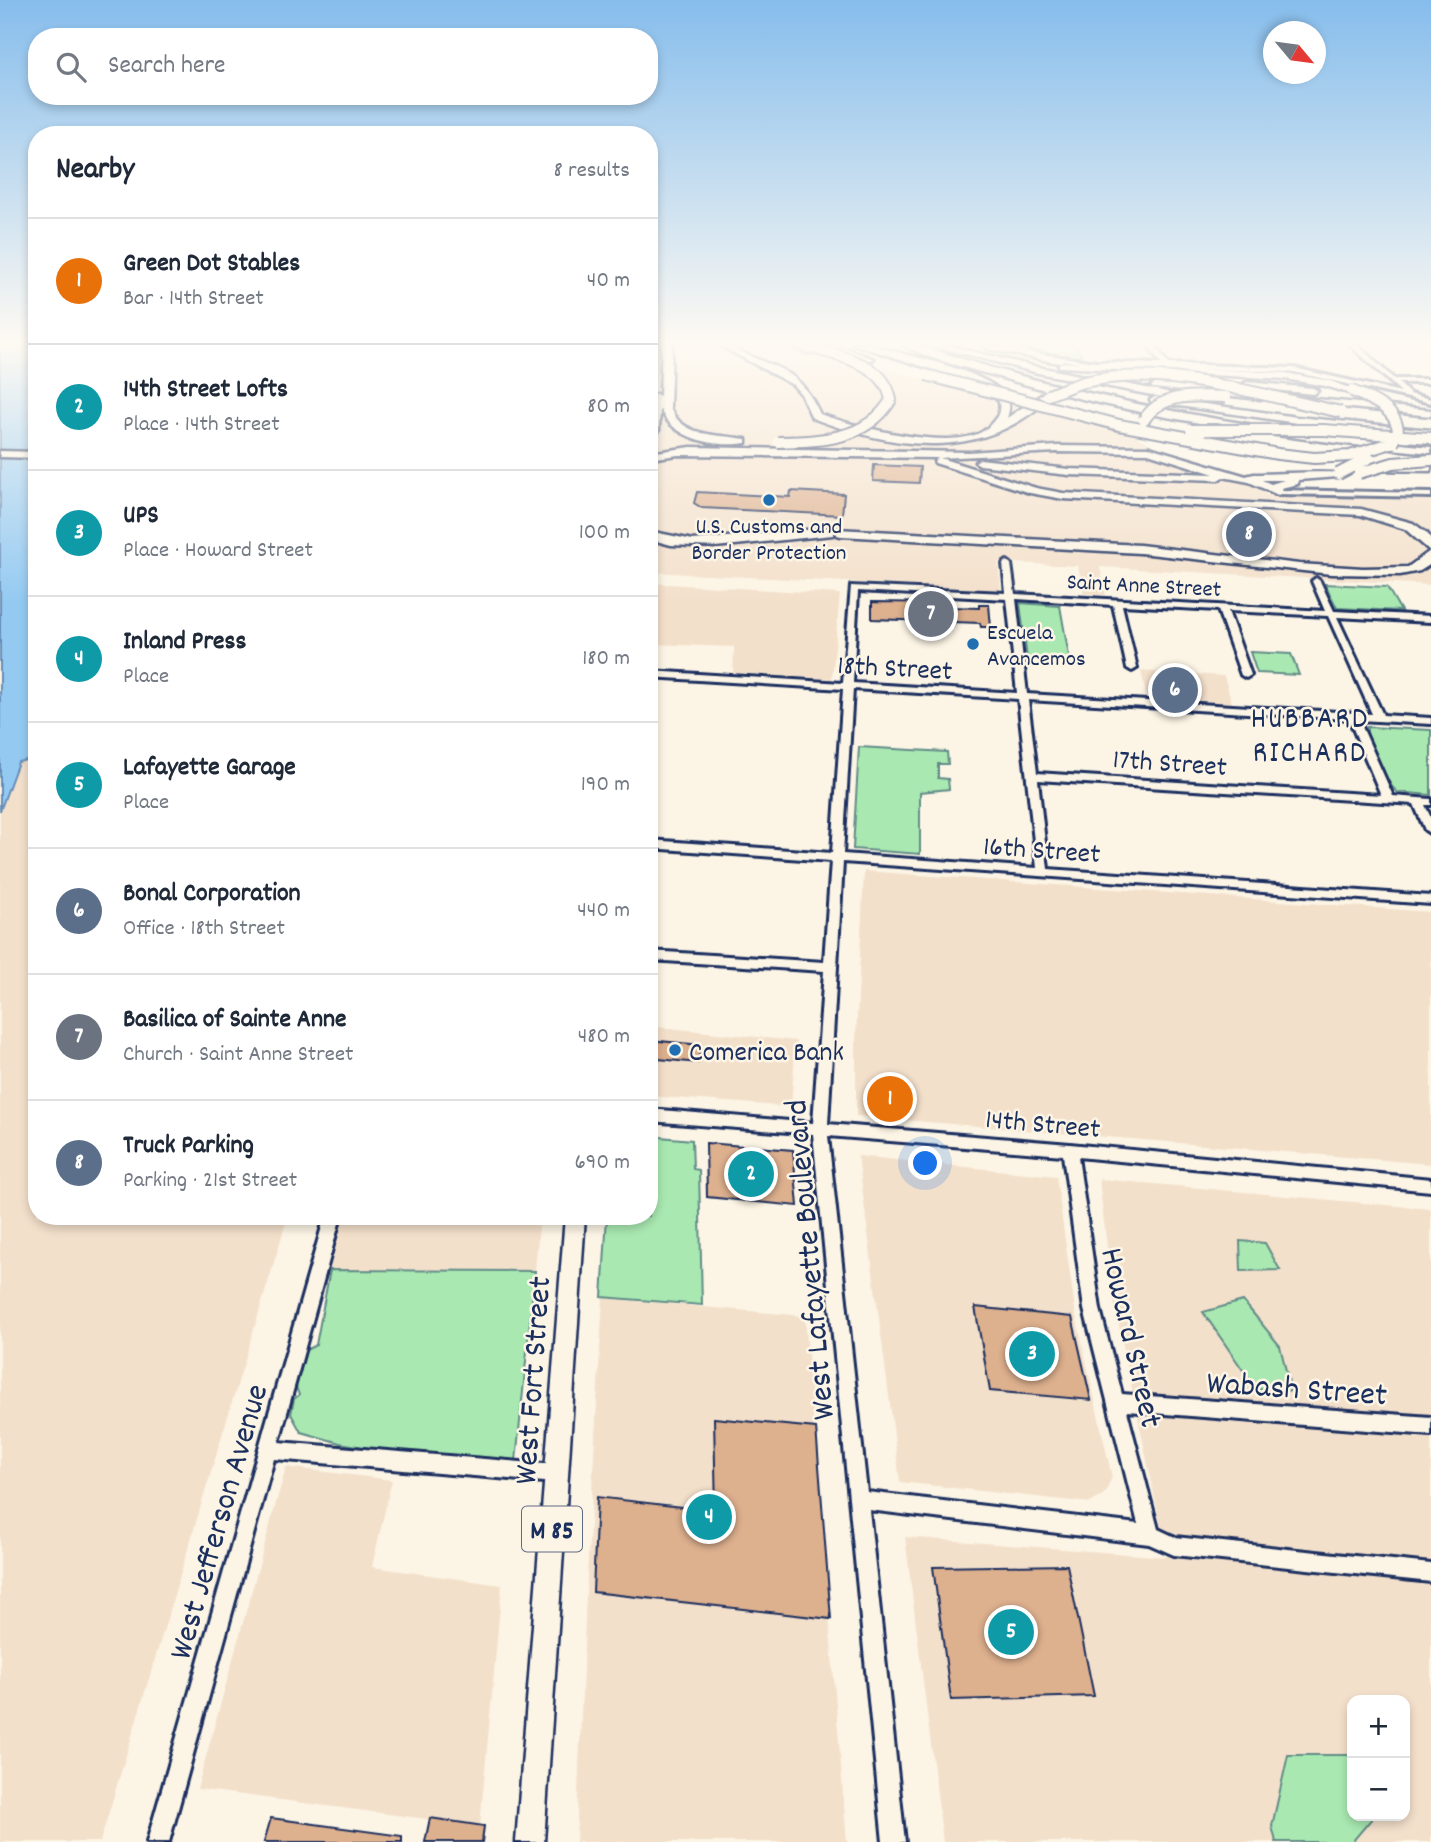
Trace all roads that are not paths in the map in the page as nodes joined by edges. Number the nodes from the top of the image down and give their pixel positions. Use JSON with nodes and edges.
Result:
{"nodes":[{"id":1,"x":686,"y":430,"type":"edge"},
{"id":2,"x":856,"y":430,"type":"edge"},
{"id":3,"x":858,"y":430,"type":"edge"},
{"id":4,"x":989,"y":430,"type":"edge"},
{"id":5,"x":995,"y":430,"type":"edge"},
{"id":6,"x":1148,"y":430,"type":"edge"},
{"id":7,"x":1148,"y":430,"type":"edge"},
{"id":8,"x":1186,"y":430,"type":"edge"},
{"id":9,"x":1235,"y":430,"type":"edge"},
{"id":10,"x":1257,"y":430,"type":"edge"},
{"id":11,"x":1386,"y":430,"type":"edge"},
{"id":12,"x":1399,"y":430,"type":"edge"},
{"id":13,"x":985,"y":434,"type":"junction"},
{"id":14,"x":1431,"y":435,"type":"edge"},
{"id":15,"x":948,"y":442,"type":"junction"},
{"id":16,"x":1394,"y":442,"type":"junction"},
{"id":17,"x":1431,"y":448,"type":"edge"},
{"id":18,"x":679,"y":452,"type":"junction"},
{"id":19,"x":873,"y":453,"type":"junction"},
{"id":20,"x":0,"y":454,"type":"edge"},
{"id":21,"x":922,"y":454,"type":"junction"},
{"id":22,"x":28,"y":455,"type":"edge"},
{"id":23,"x":658,"y":455,"type":"edge"},
{"id":24,"x":1431,"y":464,"type":"edge"},
{"id":25,"x":1359,"y":474,"type":"junction"},
{"id":26,"x":1250,"y":480,"type":"junction"},
{"id":27,"x":1297,"y":481,"type":"junction"},
{"id":28,"x":1278,"y":492,"type":"junction"},
{"id":29,"x":1431,"y":495,"type":"edge"},
{"id":30,"x":658,"y":537,"type":"edge"},
{"id":31,"x":1431,"y":548,"type":"edge"},
{"id":32,"x":1431,"y":555,"type":"edge"},
{"id":33,"x":1007,"y":564,"type":"dead end"},
{"id":34,"x":1316,"y":582,"type":"dead end"},
{"id":35,"x":854,"y":588,"type":"joint"},
{"id":36,"x":1011,"y":596,"type":"junction"},
{"id":37,"x":1117,"y":602,"type":"junction"},
{"id":38,"x":1222,"y":608,"type":"junction"},
{"id":39,"x":1330,"y":613,"type":"junction"},
{"id":40,"x":1431,"y":619,"type":"edge"},
{"id":41,"x":1132,"y":668,"type":"dead end"},
{"id":42,"x":658,"y":675,"type":"edge"},
{"id":43,"x":1246,"y":675,"type":"dead end"},
{"id":44,"x":848,"y":686,"type":"junction"},
{"id":45,"x":1023,"y":697,"type":"junction"},
{"id":46,"x":1353,"y":716,"type":"junction"},
{"id":47,"x":1379,"y":718,"type":"junction"},
{"id":48,"x":1431,"y":721,"type":"edge"},
{"id":49,"x":1032,"y":776,"type":"junction"},
{"id":50,"x":1389,"y":800,"type":"junction"},
{"id":51,"x":1418,"y":802,"type":"junction"},
{"id":52,"x":1431,"y":802,"type":"edge"},
{"id":53,"x":1431,"y":830,"type":"edge"},
{"id":54,"x":658,"y":845,"type":"edge"},
{"id":55,"x":837,"y":858,"type":"junction"},
{"id":56,"x":1043,"y":873,"type":"junction"},
{"id":57,"x":1431,"y":900,"type":"edge"},
{"id":58,"x":658,"y":957,"type":"edge"},
{"id":59,"x":830,"y":967,"type":"junction"},
{"id":60,"x":658,"y":1116,"type":"edge"},
{"id":61,"x":820,"y":1130,"type":"junction"},
{"id":62,"x":1070,"y":1150,"type":"junction"},
{"id":63,"x":1431,"y":1185,"type":"edge"},
{"id":64,"x":331,"y":1225,"type":"edge"},
{"id":65,"x":574,"y":1225,"type":"edge"},
{"id":66,"x":1117,"y":1402,"type":"junction"},
{"id":67,"x":1431,"y":1426,"type":"edge"},
{"id":68,"x":269,"y":1450,"type":"junction"},
{"id":69,"x":556,"y":1474,"type":"junction"},
{"id":70,"x":860,"y":1500,"type":"junction"},
{"id":71,"x":1150,"y":1535,"type":"junction"},
{"id":72,"x":1431,"y":1573,"type":"edge"},
{"id":73,"x":158,"y":1842,"type":"edge"},
{"id":74,"x":530,"y":1842,"type":"edge"},
{"id":75,"x":894,"y":1842,"type":"edge"}],
"edges":[{"from":1,"to":15,"type":"highway"},
{"from":2,"to":18,"type":"highway","bridge":true},
{"from":3,"to":15,"type":"highway"},
{"from":4,"to":13,"type":"highway"},
{"from":5,"to":13,"type":"highway","bridge":true},
{"from":6,"to":16,"type":"highway","bridge":true},
{"from":7,"to":24,"type":"highway","bridge":true},
{"from":8,"to":14,"type":"highway","bridge":true},
{"from":9,"to":24,"type":"highway"},
{"from":10,"to":17,"type":"highway"},
{"from":11,"to":14,"type":"highway"},
{"from":12,"to":16,"type":"highway","bridge":true},
{"from":13,"to":15,"type":"highway"},
{"from":16,"to":26,"type":"highway","bridge":true},
{"from":17,"to":25,"type":"highway","bridge":true},
{"from":18,"to":19,"type":"highway"},
{"from":18,"to":23,"type":"highway"},
{"from":19,"to":21,"type":"highway"},
{"from":19,"to":31,"type":"highway"},
{"from":20,"to":22,"type":"highway"},
{"from":21,"to":26,"type":"highway"},
{"from":21,"to":26,"type":"highway"},
{"from":24,"to":25,"type":"highway","bridge":true},
{"from":25,"to":27,"type":"highway"},
{"from":26,"to":27,"type":"highway"},
{"from":26,"to":28,"type":"highway"},
{"from":27,"to":28,"type":"highway"},
{"from":28,"to":29,"type":"street"},
{"from":30,"to":32,"type":"highway"},
{"from":33,"to":36,"type":"street"},
{"from":34,"to":39,"type":"street"},
{"from":35,"to":36,"type":"street","name":"Saint Anne Street"},
{"from":35,"to":44,"type":"street","name":"West Lafayette Boulevard"},
{"from":36,"to":37,"type":"street","name":"Saint Anne Street"},
{"from":36,"to":45,"type":"street"},
{"from":37,"to":38,"type":"street","name":"Saint Anne Street"},
{"from":37,"to":41,"type":"street"},
{"from":38,"to":39,"type":"street","name":"Saint Anne Street"},
{"from":38,"to":43,"type":"street"},
{"from":39,"to":40,"type":"street","name":"Saint Anne Street"},
{"from":39,"to":47,"type":"street"},
{"from":42,"to":44,"type":"street","name":"18th Street"},
{"from":44,"to":45,"type":"street","name":"18th Street"},
{"from":44,"to":55,"type":"street","name":"West Lafayette Boulevard"},
{"from":45,"to":46,"type":"street","name":"18th Street"},
{"from":45,"to":49,"type":"street"},
{"from":46,"to":47,"type":"street","name":"18th Street"},
{"from":46,"to":50,"type":"street"},
{"from":47,"to":48,"type":"street","name":"18th Street"},
{"from":49,"to":50,"type":"street","name":"17th Street"},
{"from":49,"to":56,"type":"street"},
{"from":50,"to":51,"type":"street","name":"17th Street"},
{"from":51,"to":52,"type":"street","name":"17th Street"},
{"from":51,"to":53,"type":"street"},
{"from":54,"to":55,"type":"street","name":"16th Street"},
{"from":55,"to":56,"type":"street","name":"16th Street"},
{"from":55,"to":59,"type":"street","name":"West Lafayette Boulevard"},
{"from":56,"to":57,"type":"street","name":"16th Street"},
{"from":58,"to":59,"type":"street"},
{"from":59,"to":61,"type":"street","name":"West Lafayette Boulevard"},
{"from":60,"to":61,"type":"street","name":"14th Street"},
{"from":61,"to":62,"type":"street","name":"14th Street"},
{"from":61,"to":70,"type":"street","name":"West Lafayette Boulevard"},
{"from":62,"to":63,"type":"street","name":"14th Street"},
{"from":62,"to":66,"type":"street","name":"Howard Street"},
{"from":64,"to":68,"type":"street","name":"West Jefferson Avenue"},
{"from":65,"to":69,"type":"main road","name":"West Fort Street","number":"M 85"},
{"from":66,"to":67,"type":"street","name":"Wabash Street"},
{"from":66,"to":71,"type":"street","name":"Howard Street"},
{"from":68,"to":69,"type":"street"},
{"from":68,"to":73,"type":"street","name":"West Jefferson Avenue"},
{"from":69,"to":74,"type":"main road","name":"West Fort Street","number":"M 85"},
{"from":70,"to":71,"type":"street"},
{"from":70,"to":75,"type":"street","name":"West Lafayette Boulevard"},
{"from":71,"to":72,"type":"street"}]}
